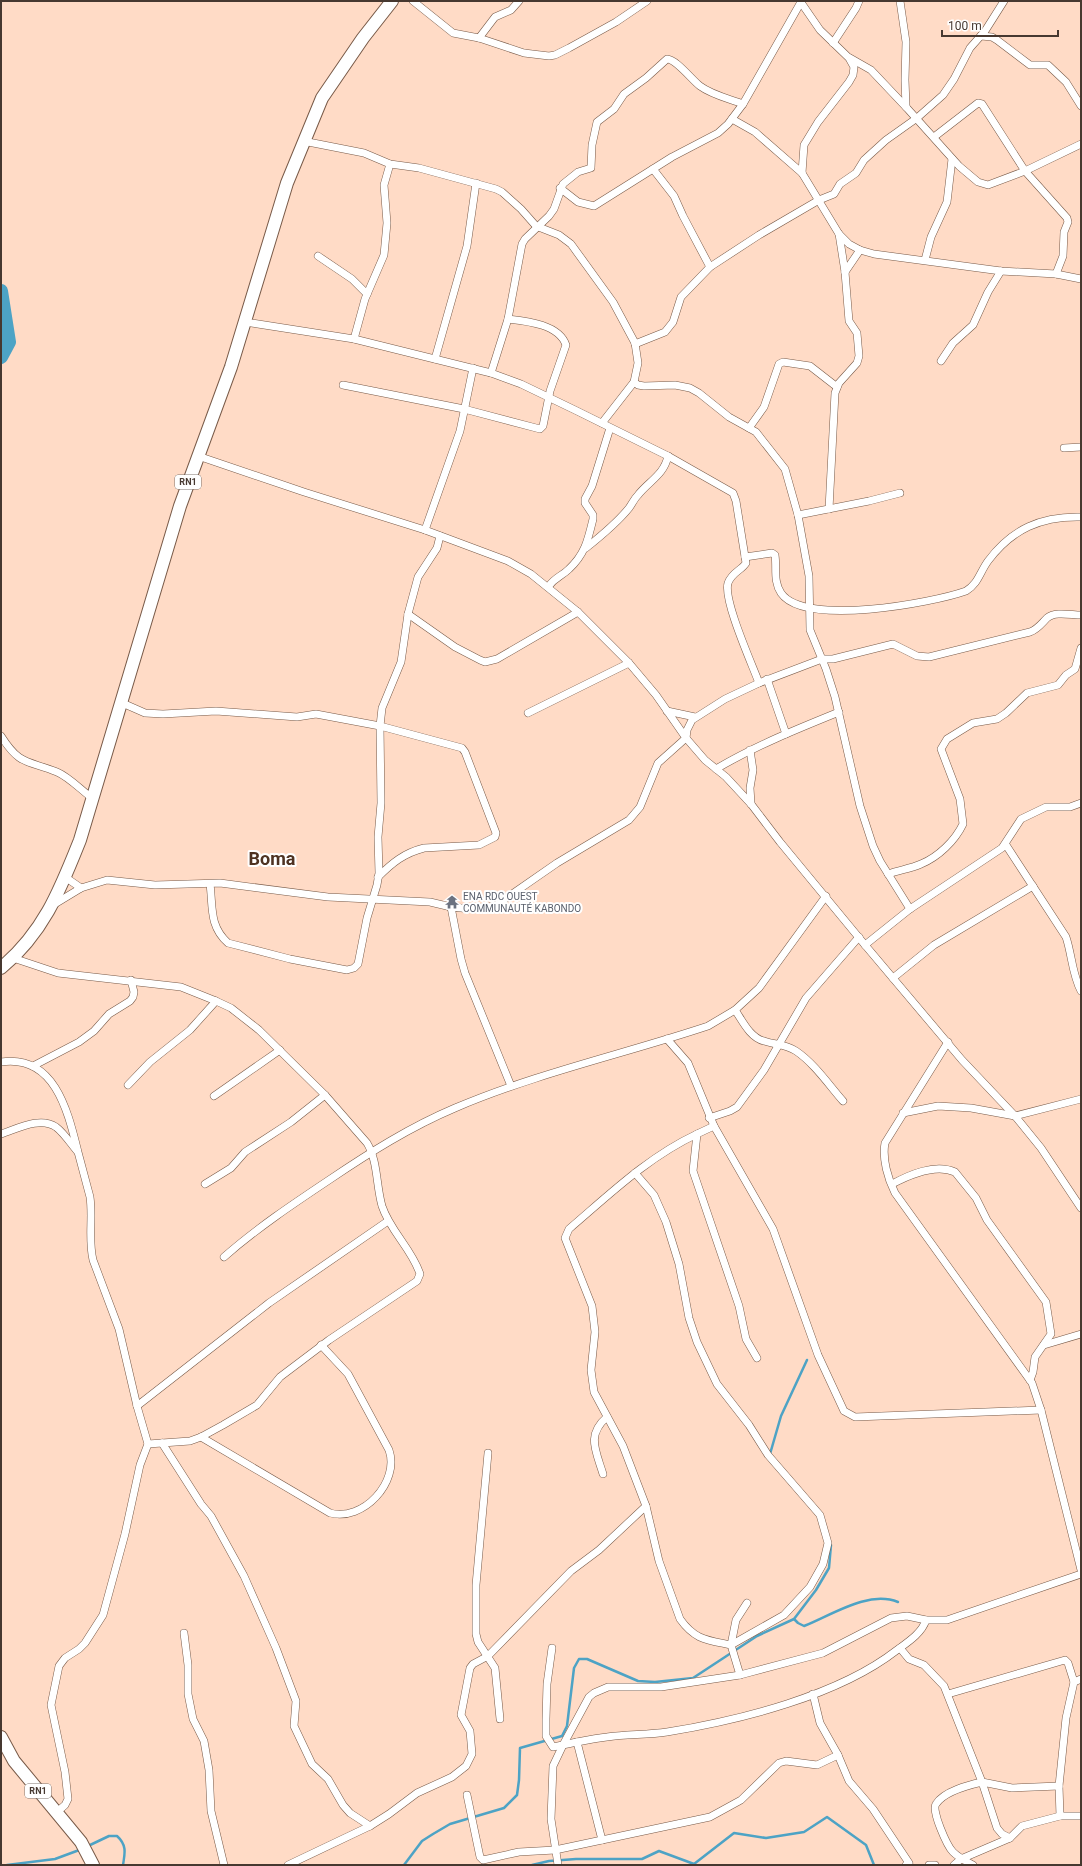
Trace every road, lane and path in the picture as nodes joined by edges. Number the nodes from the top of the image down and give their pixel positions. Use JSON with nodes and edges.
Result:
{"nodes":[{"id":1,"x":392,"y":1,"type":"edge"},
{"id":2,"x":413,"y":1,"type":"edge"},
{"id":3,"x":519,"y":1,"type":"edge"},
{"id":4,"x":647,"y":1,"type":"edge"},
{"id":5,"x":859,"y":1,"type":"edge"},
{"id":6,"x":900,"y":1,"type":"edge"},
{"id":7,"x":1004,"y":1,"type":"edge"},
{"id":8,"x":800,"y":2,"type":"edge"},
{"id":9,"x":980,"y":36,"type":"junction"},
{"id":10,"x":479,"y":38,"type":"junction"},
{"id":11,"x":833,"y":43,"type":"junction"},
{"id":12,"x":849,"y":58,"type":"junction"},
{"id":13,"x":743,"y":104,"type":"junction"},
{"id":14,"x":1081,"y":106,"type":"edge"},
{"id":15,"x":906,"y":107,"type":"junction"},
{"id":16,"x":917,"y":118,"type":"junction"},
{"id":17,"x":732,"y":119,"type":"junction"},
{"id":18,"x":934,"y":137,"type":"junction"},
{"id":19,"x":303,"y":141,"type":"junction"},
{"id":20,"x":1081,"y":144,"type":"edge"},
{"id":21,"x":952,"y":159,"type":"junction"},
{"id":22,"x":390,"y":164,"type":"junction"},
{"id":23,"x":653,"y":169,"type":"junction"},
{"id":24,"x":1025,"y":171,"type":"junction"},
{"id":25,"x":802,"y":173,"type":"junction"},
{"id":26,"x":476,"y":183,"type":"junction"},
{"id":27,"x":560,"y":188,"type":"junction"},
{"id":28,"x":819,"y":200,"type":"junction"},
{"id":29,"x":536,"y":226,"type":"junction"},
{"id":30,"x":839,"y":234,"type":"junction"},
{"id":31,"x":860,"y":250,"type":"junction"},
{"id":32,"x":318,"y":256,"type":"dead end"},
{"id":33,"x":925,"y":260,"type":"junction"},
{"id":34,"x":710,"y":267,"type":"junction"},
{"id":35,"x":1001,"y":271,"type":"junction"},
{"id":36,"x":845,"y":272,"type":"junction"},
{"id":37,"x":1056,"y":274,"type":"junction"},
{"id":38,"x":1081,"y":280,"type":"edge"},
{"id":39,"x":367,"y":294,"type":"junction"},
{"id":40,"x":508,"y":319,"type":"junction"},
{"id":41,"x":245,"y":322,"type":"junction"},
{"id":42,"x":354,"y":339,"type":"junction"},
{"id":43,"x":635,"y":344,"type":"junction"},
{"id":44,"x":435,"y":359,"type":"junction"},
{"id":45,"x":941,"y":360,"type":"dead end"},
{"id":46,"x":473,"y":368,"type":"junction"},
{"id":47,"x":491,"y":373,"type":"junction"},
{"id":48,"x":634,"y":382,"type":"junction"},
{"id":49,"x":343,"y":385,"type":"dead end"},
{"id":50,"x":837,"y":387,"type":"junction"},
{"id":51,"x":549,"y":398,"type":"junction"},
{"id":52,"x":464,"y":409,"type":"junction"},
{"id":53,"x":602,"y":424,"type":"junction"},
{"id":54,"x":610,"y":428,"type":"junction"},
{"id":55,"x":749,"y":428,"type":"junction"},
{"id":56,"x":1081,"y":447,"type":"edge"},
{"id":57,"x":1064,"y":448,"type":"dead end"},
{"id":58,"x":198,"y":456,"type":"junction"},
{"id":59,"x":668,"y":456,"type":"junction"},
{"id":60,"x":900,"y":494,"type":"dead end"},
{"id":61,"x":829,"y":509,"type":"junction"},
{"id":62,"x":798,"y":515,"type":"junction"},
{"id":63,"x":1081,"y":516,"type":"edge"},
{"id":64,"x":425,"y":530,"type":"junction"},
{"id":65,"x":440,"y":536,"type":"junction"},
{"id":66,"x":586,"y":548,"type":"junction"},
{"id":67,"x":745,"y":557,"type":"junction"},
{"id":68,"x":548,"y":587,"type":"junction"},
{"id":69,"x":810,"y":609,"type":"junction"},
{"id":70,"x":578,"y":612,"type":"junction"},
{"id":71,"x":408,"y":614,"type":"junction"},
{"id":72,"x":1081,"y":615,"type":"edge"},
{"id":73,"x":1081,"y":648,"type":"edge"},
{"id":74,"x":822,"y":659,"type":"junction"},
{"id":75,"x":629,"y":662,"type":"junction"},
{"id":76,"x":767,"y":679,"type":"junction"},
{"id":77,"x":759,"y":683,"type":"junction"},
{"id":78,"x":120,"y":702,"type":"junction"},
{"id":79,"x":667,"y":711,"type":"junction"},
{"id":80,"x":839,"y":712,"type":"junction"},
{"id":81,"x":528,"y":713,"type":"dead end"},
{"id":82,"x":695,"y":717,"type":"junction"},
{"id":83,"x":380,"y":726,"type":"junction"},
{"id":84,"x":786,"y":734,"type":"junction"},
{"id":85,"x":1,"y":736,"type":"edge"},
{"id":86,"x":686,"y":738,"type":"junction"},
{"id":87,"x":750,"y":750,"type":"junction"},
{"id":88,"x":716,"y":769,"type":"junction"},
{"id":89,"x":92,"y":798,"type":"junction"},
{"id":90,"x":1081,"y":803,"type":"edge"},
{"id":91,"x":751,"y":804,"type":"junction"},
{"id":92,"x":1006,"y":845,"type":"junction"},
{"id":93,"x":888,"y":874,"type":"junction"},
{"id":94,"x":65,"y":878,"type":"junction"},
{"id":95,"x":378,"y":878,"type":"junction"},
{"id":96,"x":210,"y":884,"type":"junction"},
{"id":97,"x":1033,"y":886,"type":"junction"},
{"id":98,"x":81,"y":888,"type":"junction"},
{"id":99,"x":826,"y":896,"type":"junction"},
{"id":100,"x":372,"y":898,"type":"junction"},
{"id":101,"x":53,"y":905,"type":"junction"},
{"id":102,"x":451,"y":907,"type":"junction"},
{"id":103,"x":910,"y":909,"type":"junction"},
{"id":104,"x":859,"y":937,"type":"junction"},
{"id":105,"x":865,"y":945,"type":"junction"},
{"id":106,"x":13,"y":958,"type":"junction"},
{"id":107,"x":1,"y":968,"type":"edge"},
{"id":108,"x":893,"y":978,"type":"junction"},
{"id":109,"x":131,"y":980,"type":"junction"},
{"id":110,"x":1081,"y":991,"type":"edge"},
{"id":111,"x":216,"y":1001,"type":"junction"},
{"id":112,"x":735,"y":1010,"type":"junction"},
{"id":113,"x":667,"y":1040,"type":"junction"},
{"id":114,"x":948,"y":1042,"type":"junction"},
{"id":115,"x":780,"y":1043,"type":"junction"},
{"id":116,"x":280,"y":1050,"type":"junction"},
{"id":117,"x":1,"y":1062,"type":"edge"},
{"id":118,"x":33,"y":1066,"type":"junction"},
{"id":119,"x":128,"y":1085,"type":"dead end"},
{"id":120,"x":511,"y":1086,"type":"junction"},
{"id":121,"x":324,"y":1095,"type":"junction"},
{"id":122,"x":214,"y":1096,"type":"dead end"},
{"id":123,"x":1081,"y":1099,"type":"edge"},
{"id":124,"x":843,"y":1101,"type":"dead end"},
{"id":125,"x":902,"y":1113,"type":"junction"},
{"id":126,"x":1015,"y":1116,"type":"junction"},
{"id":127,"x":709,"y":1118,"type":"junction"},
{"id":128,"x":714,"y":1126,"type":"junction"},
{"id":129,"x":1,"y":1134,"type":"edge"},
{"id":130,"x":697,"y":1134,"type":"junction"},
{"id":131,"x":372,"y":1151,"type":"junction"},
{"id":132,"x":78,"y":1152,"type":"junction"},
{"id":133,"x":635,"y":1173,"type":"junction"},
{"id":134,"x":205,"y":1184,"type":"dead end"},
{"id":135,"x":892,"y":1184,"type":"junction"},
{"id":136,"x":1081,"y":1208,"type":"edge"},
{"id":137,"x":388,"y":1221,"type":"junction"},
{"id":138,"x":224,"y":1257,"type":"dead end"},
{"id":139,"x":1081,"y":1334,"type":"edge"},
{"id":140,"x":321,"y":1345,"type":"junction"},
{"id":141,"x":1044,"y":1345,"type":"junction"},
{"id":142,"x":757,"y":1358,"type":"dead end"},
{"id":143,"x":1030,"y":1380,"type":"junction"},
{"id":144,"x":137,"y":1406,"type":"junction"},
{"id":145,"x":1041,"y":1410,"type":"junction"},
{"id":146,"x":607,"y":1417,"type":"junction"},
{"id":147,"x":201,"y":1437,"type":"junction"},
{"id":148,"x":162,"y":1443,"type":"junction"},
{"id":149,"x":148,"y":1444,"type":"junction"},
{"id":150,"x":488,"y":1453,"type":"dead end"},
{"id":151,"x":603,"y":1474,"type":"dead end"},
{"id":152,"x":646,"y":1506,"type":"junction"},
{"id":153,"x":1081,"y":1570,"type":"edge"},
{"id":154,"x":1081,"y":1574,"type":"edge"},
{"id":155,"x":747,"y":1603,"type":"dead end"},
{"id":156,"x":926,"y":1620,"type":"junction"},
{"id":157,"x":184,"y":1633,"type":"dead end"},
{"id":158,"x":552,"y":1648,"type":"dead end"},
{"id":159,"x":900,"y":1648,"type":"junction"},
{"id":160,"x":732,"y":1649,"type":"junction"},
{"id":161,"x":488,"y":1656,"type":"junction"},
{"id":162,"x":740,"y":1675,"type":"junction"},
{"id":163,"x":1078,"y":1680,"type":"edge"},
{"id":164,"x":813,"y":1694,"type":"junction"},
{"id":165,"x":948,"y":1694,"type":"junction"},
{"id":166,"x":500,"y":1720,"type":"dead end"},
{"id":167,"x":1,"y":1736,"type":"edge"},
{"id":168,"x":577,"y":1742,"type":"junction"},
{"id":169,"x":563,"y":1745,"type":"junction"},
{"id":170,"x":838,"y":1755,"type":"junction"},
{"id":171,"x":982,"y":1782,"type":"junction"},
{"id":172,"x":1059,"y":1786,"type":"junction"},
{"id":173,"x":467,"y":1796,"type":"dead end"},
{"id":174,"x":57,"y":1812,"type":"junction"},
{"id":175,"x":1060,"y":1816,"type":"junction"},
{"id":176,"x":1081,"y":1816,"type":"edge"},
{"id":177,"x":370,"y":1826,"type":"junction"},
{"id":178,"x":1010,"y":1838,"type":"junction"},
{"id":179,"x":602,"y":1840,"type":"junction"},
{"id":180,"x":555,"y":1853,"type":"junction"},
{"id":181,"x":961,"y":1859,"type":"junction"},
{"id":182,"x":91,"y":1860,"type":"edge"},
{"id":183,"x":908,"y":1864,"type":"edge"},
{"id":184,"x":224,"y":1865,"type":"edge"},
{"id":185,"x":288,"y":1865,"type":"edge"},
{"id":186,"x":558,"y":1865,"type":"edge"},
{"id":187,"x":929,"y":1865,"type":"edge"},
{"id":188,"x":935,"y":1865,"type":"edge"},
{"id":189,"x":954,"y":1865,"type":"edge"},
{"id":190,"x":973,"y":1865,"type":"edge"}],
"edges":[{"from":1,"to":19,"type":"highway","number":"RN1"},
{"from":2,"to":10,"type":"street"},
{"from":3,"to":10,"type":"street"},
{"from":4,"to":10,"type":"street"},
{"from":5,"to":11,"type":"street"},
{"from":6,"to":15,"type":"street"},
{"from":7,"to":9,"type":"street"},
{"from":8,"to":11,"type":"street"},
{"from":8,"to":13,"type":"street"},
{"from":9,"to":14,"type":"street"},
{"from":9,"to":16,"type":"street"},
{"from":11,"to":12,"type":"street"},
{"from":12,"to":15,"type":"street"},
{"from":12,"to":25,"type":"street"},
{"from":13,"to":17,"type":"street"},
{"from":13,"to":27,"type":"street"},
{"from":15,"to":16,"type":"street"},
{"from":16,"to":18,"type":"street"},
{"from":16,"to":28,"type":"street"},
{"from":17,"to":23,"type":"street"},
{"from":17,"to":25,"type":"street"},
{"from":18,"to":21,"type":"street"},
{"from":18,"to":24,"type":"street"},
{"from":19,"to":22,"type":"street"},
{"from":19,"to":41,"type":"highway","number":"RN1"},
{"from":20,"to":24,"type":"street"},
{"from":21,"to":24,"type":"street"},
{"from":21,"to":33,"type":"street"},
{"from":22,"to":26,"type":"street"},
{"from":22,"to":39,"type":"street"},
{"from":23,"to":27,"type":"street"},
{"from":23,"to":34,"type":"street"},
{"from":24,"to":37,"type":"street"},
{"from":25,"to":28,"type":"street"},
{"from":26,"to":29,"type":"street"},
{"from":26,"to":44,"type":"street"},
{"from":27,"to":29,"type":"street"},
{"from":28,"to":30,"type":"street"},
{"from":28,"to":34,"type":"street"},
{"from":29,"to":40,"type":"street"},
{"from":29,"to":43,"type":"street"},
{"from":30,"to":31,"type":"street"},
{"from":30,"to":36,"type":"street"},
{"from":31,"to":33,"type":"street"},
{"from":31,"to":36,"type":"street"},
{"from":32,"to":39,"type":"street"},
{"from":33,"to":35,"type":"street"},
{"from":34,"to":43,"type":"street"},
{"from":35,"to":37,"type":"street"},
{"from":35,"to":45,"type":"street"},
{"from":36,"to":50,"type":"street"},
{"from":37,"to":38,"type":"street"},
{"from":39,"to":42,"type":"street"},
{"from":40,"to":47,"type":"street"},
{"from":40,"to":51,"type":"street"},
{"from":41,"to":42,"type":"street"},
{"from":41,"to":58,"type":"highway","number":"RN1"},
{"from":42,"to":44,"type":"street"},
{"from":43,"to":48,"type":"street"},
{"from":44,"to":46,"type":"street"},
{"from":46,"to":47,"type":"street"},
{"from":46,"to":52,"type":"street"},
{"from":47,"to":51,"type":"street"},
{"from":48,"to":53,"type":"street"},
{"from":48,"to":55,"type":"street"},
{"from":49,"to":52,"type":"street"},
{"from":50,"to":55,"type":"street"},
{"from":50,"to":61,"type":"street"},
{"from":51,"to":52,"type":"street"},
{"from":51,"to":53,"type":"street"},
{"from":52,"to":64,"type":"street"},
{"from":53,"to":54,"type":"street"},
{"from":54,"to":59,"type":"street"},
{"from":54,"to":66,"type":"street"},
{"from":55,"to":62,"type":"street"},
{"from":56,"to":57,"type":"street"},
{"from":58,"to":64,"type":"street"},
{"from":58,"to":78,"type":"highway","number":"RN1"},
{"from":59,"to":66,"type":"street"},
{"from":59,"to":67,"type":"street"},
{"from":60,"to":61,"type":"street"},
{"from":61,"to":62,"type":"street"},
{"from":62,"to":69,"type":"street"},
{"from":63,"to":69,"type":"street"},
{"from":64,"to":65,"type":"street"},
{"from":65,"to":68,"type":"street"},
{"from":65,"to":71,"type":"street"},
{"from":66,"to":68,"type":"street"},
{"from":67,"to":69,"type":"street"},
{"from":67,"to":77,"type":"street"},
{"from":68,"to":70,"type":"street"},
{"from":69,"to":74,"type":"street"},
{"from":70,"to":71,"type":"street"},
{"from":70,"to":75,"type":"street"},
{"from":71,"to":83,"type":"street"},
{"from":72,"to":74,"type":"street"},
{"from":73,"to":93,"type":"street"},
{"from":74,"to":76,"type":"street"},
{"from":74,"to":80,"type":"street"},
{"from":75,"to":79,"type":"street"},
{"from":75,"to":81,"type":"street"},
{"from":76,"to":77,"type":"street"},
{"from":76,"to":84,"type":"street"},
{"from":77,"to":82,"type":"street"},
{"from":78,"to":83,"type":"street"},
{"from":78,"to":89,"type":"highway","number":"RN1"},
{"from":79,"to":82,"type":"street"},
{"from":79,"to":86,"type":"street"},
{"from":80,"to":84,"type":"street"},
{"from":80,"to":93,"type":"street"},
{"from":82,"to":86,"type":"street"},
{"from":83,"to":95,"type":"street"},
{"from":83,"to":95,"type":"street"},
{"from":84,"to":87,"type":"street"},
{"from":85,"to":89,"type":"street"},
{"from":86,"to":88,"type":"street"},
{"from":86,"to":102,"type":"street"},
{"from":87,"to":88,"type":"street"},
{"from":87,"to":91,"type":"street"},
{"from":88,"to":91,"type":"street"},
{"from":89,"to":94,"type":"highway","number":"RN1"},
{"from":90,"to":92,"type":"street"},
{"from":91,"to":99,"type":"street"},
{"from":92,"to":97,"type":"street"},
{"from":92,"to":103,"type":"street"},
{"from":93,"to":103,"type":"street"},
{"from":94,"to":98,"type":"street"},
{"from":94,"to":101,"type":"highway","number":"RN1"},
{"from":95,"to":100,"type":"street"},
{"from":96,"to":98,"type":"street"},
{"from":96,"to":100,"type":"street"},
{"from":96,"to":100,"type":"street"},
{"from":97,"to":108,"type":"street"},
{"from":97,"to":110,"type":"street"},
{"from":98,"to":101,"type":"street"},
{"from":99,"to":104,"type":"street"},
{"from":99,"to":112,"type":"street"},
{"from":100,"to":102,"type":"street"},
{"from":101,"to":106,"type":"highway","number":"RN1"},
{"from":102,"to":120,"type":"street"},
{"from":103,"to":105,"type":"street"},
{"from":104,"to":105,"type":"street"},
{"from":104,"to":115,"type":"street"},
{"from":105,"to":108,"type":"street"},
{"from":106,"to":107,"type":"highway","number":"RN1"},
{"from":106,"to":109,"type":"street"},
{"from":108,"to":114,"type":"street"},
{"from":109,"to":111,"type":"street"},
{"from":109,"to":118,"type":"street"},
{"from":111,"to":116,"type":"street"},
{"from":111,"to":119,"type":"street"},
{"from":112,"to":113,"type":"street"},
{"from":112,"to":115,"type":"street"},
{"from":113,"to":120,"type":"street"},
{"from":113,"to":127,"type":"street"},
{"from":114,"to":125,"type":"street"},
{"from":114,"to":126,"type":"street"},
{"from":115,"to":124,"type":"street"},
{"from":115,"to":127,"type":"street"},
{"from":116,"to":121,"type":"street"},
{"from":116,"to":122,"type":"street"},
{"from":117,"to":118,"type":"street"},
{"from":118,"to":132,"type":"street"},
{"from":120,"to":131,"type":"street"},
{"from":121,"to":131,"type":"street"},
{"from":121,"to":134,"type":"street"},
{"from":123,"to":126,"type":"street"},
{"from":125,"to":126,"type":"street"},
{"from":125,"to":135,"type":"street"},
{"from":126,"to":136,"type":"street"},
{"from":127,"to":128,"type":"street"},
{"from":128,"to":130,"type":"street"},
{"from":128,"to":145,"type":"street"},
{"from":129,"to":132,"type":"street"},
{"from":130,"to":133,"type":"street"},
{"from":130,"to":142,"type":"street"},
{"from":131,"to":137,"type":"street"},
{"from":131,"to":138,"type":"street"},
{"from":132,"to":144,"type":"street"},
{"from":133,"to":146,"type":"street"},
{"from":133,"to":160,"type":"street"},
{"from":135,"to":141,"type":"street"},
{"from":135,"to":143,"type":"street"},
{"from":137,"to":140,"type":"street"},
{"from":137,"to":144,"type":"street"},
{"from":139,"to":141,"type":"street"},
{"from":140,"to":147,"type":"street"},
{"from":140,"to":147,"type":"street"},
{"from":141,"to":143,"type":"street"},
{"from":143,"to":145,"type":"street"},
{"from":144,"to":149,"type":"street"},
{"from":145,"to":153,"type":"street"},
{"from":146,"to":151,"type":"street"},
{"from":146,"to":152,"type":"street"},
{"from":147,"to":148,"type":"street"},
{"from":148,"to":149,"type":"street"},
{"from":148,"to":177,"type":"street"},
{"from":149,"to":174,"type":"street"},
{"from":150,"to":161,"type":"street"},
{"from":152,"to":160,"type":"street"},
{"from":152,"to":161,"type":"street"},
{"from":154,"to":156,"type":"street"},
{"from":155,"to":160,"type":"street"},
{"from":156,"to":159,"type":"street"},
{"from":156,"to":162,"type":"street"},
{"from":157,"to":184,"type":"street"},
{"from":158,"to":169,"type":"street"},
{"from":159,"to":164,"type":"street"},
{"from":159,"to":165,"type":"street"},
{"from":160,"to":162,"type":"street"},
{"from":161,"to":166,"type":"street"},
{"from":161,"to":177,"type":"street"},
{"from":162,"to":169,"type":"street"},
{"from":163,"to":165,"type":"street"},
{"from":163,"to":172,"type":"street"},
{"from":164,"to":168,"type":"street"},
{"from":164,"to":170,"type":"street"},
{"from":165,"to":171,"type":"street"},
{"from":167,"to":174,"type":"highway","number":"RN1"},
{"from":168,"to":169,"type":"street"},
{"from":168,"to":179,"type":"street"},
{"from":169,"to":180,"type":"street"},
{"from":170,"to":179,"type":"street"},
{"from":170,"to":183,"type":"street"},
{"from":171,"to":172,"type":"street"},
{"from":171,"to":178,"type":"street"},
{"from":171,"to":181,"type":"street"},
{"from":172,"to":175,"type":"street"},
{"from":173,"to":180,"type":"street"},
{"from":174,"to":182,"type":"highway","number":"RN1"},
{"from":175,"to":176,"type":"street"},
{"from":175,"to":178,"type":"street"},
{"from":177,"to":185,"type":"street"},
{"from":178,"to":181,"type":"street"},
{"from":179,"to":180,"type":"street"},
{"from":180,"to":186,"type":"street"},
{"from":181,"to":189,"type":"street"},
{"from":181,"to":190,"type":"street"},
{"from":187,"to":188,"type":"street"}]}
